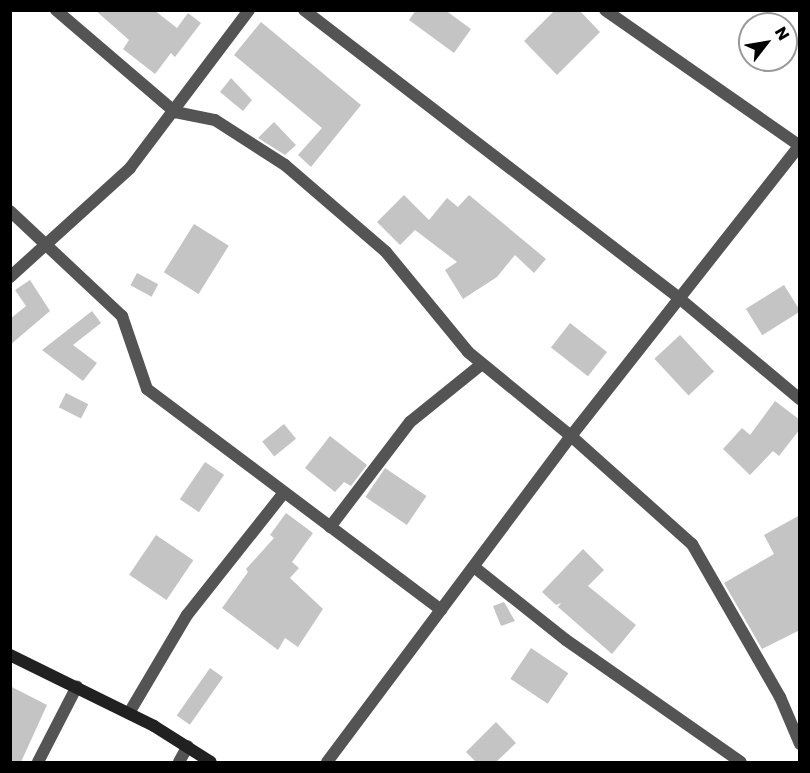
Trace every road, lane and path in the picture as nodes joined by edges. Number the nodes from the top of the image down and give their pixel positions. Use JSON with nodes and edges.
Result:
{"nodes":[{"id":1,"x":56,"y":10,"type":"edge"},
{"id":2,"x":249,"y":10,"type":"edge"},
{"id":3,"x":304,"y":10,"type":"edge"},
{"id":4,"x":605,"y":10,"type":"edge"},
{"id":5,"x":176,"y":112,"type":"junction"},
{"id":6,"x":799,"y":145,"type":"edge"},
{"id":7,"x":10,"y":211,"type":"edge"},
{"id":8,"x":47,"y":243,"type":"junction"},
{"id":9,"x":10,"y":278,"type":"edge"},
{"id":10,"x":680,"y":298,"type":"junction"},
{"id":11,"x":482,"y":364,"type":"junction"},
{"id":12,"x":800,"y":399,"type":"edge"},
{"id":13,"x":572,"y":436,"type":"junction"},
{"id":14,"x":283,"y":494,"type":"junction"},
{"id":15,"x":330,"y":527,"type":"junction"},
{"id":16,"x":474,"y":567,"type":"junction"},
{"id":17,"x":441,"y":610,"type":"junction"},
{"id":18,"x":10,"y":655,"type":"edge"},
{"id":19,"x":77,"y":686,"type":"junction"},
{"id":20,"x":129,"y":713,"type":"junction"},
{"id":21,"x":800,"y":744,"type":"edge"},
{"id":22,"x":188,"y":746,"type":"junction"},
{"id":23,"x":38,"y":762,"type":"edge"},
{"id":24,"x":179,"y":762,"type":"edge"},
{"id":25,"x":211,"y":762,"type":"edge"},
{"id":26,"x":327,"y":762,"type":"edge"},
{"id":27,"x":741,"y":762,"type":"edge"}],
"edges":[{"from":1,"to":5,"type":"street"},
{"from":2,"to":5,"type":"street"},
{"from":3,"to":10,"type":"street"},
{"from":4,"to":6,"type":"street"},
{"from":5,"to":8,"type":"street"},
{"from":5,"to":11,"type":"street"},
{"from":6,"to":10,"type":"street"},
{"from":7,"to":8,"type":"street"},
{"from":8,"to":9,"type":"street"},
{"from":8,"to":14,"type":"street"},
{"from":10,"to":12,"type":"street"},
{"from":10,"to":13,"type":"street"},
{"from":11,"to":13,"type":"street"},
{"from":11,"to":15,"type":"street"},
{"from":13,"to":16,"type":"street"},
{"from":13,"to":21,"type":"street"},
{"from":14,"to":15,"type":"street"},
{"from":14,"to":20,"type":"street"},
{"from":15,"to":17,"type":"street"},
{"from":16,"to":17,"type":"street"},
{"from":16,"to":27,"type":"street"},
{"from":17,"to":26,"type":"street"},
{"from":18,"to":19,"type":"street"},
{"from":19,"to":20,"type":"street"},
{"from":19,"to":23,"type":"street"},
{"from":20,"to":22,"type":"street"},
{"from":22,"to":24,"type":"street"},
{"from":22,"to":25,"type":"street"}]}
